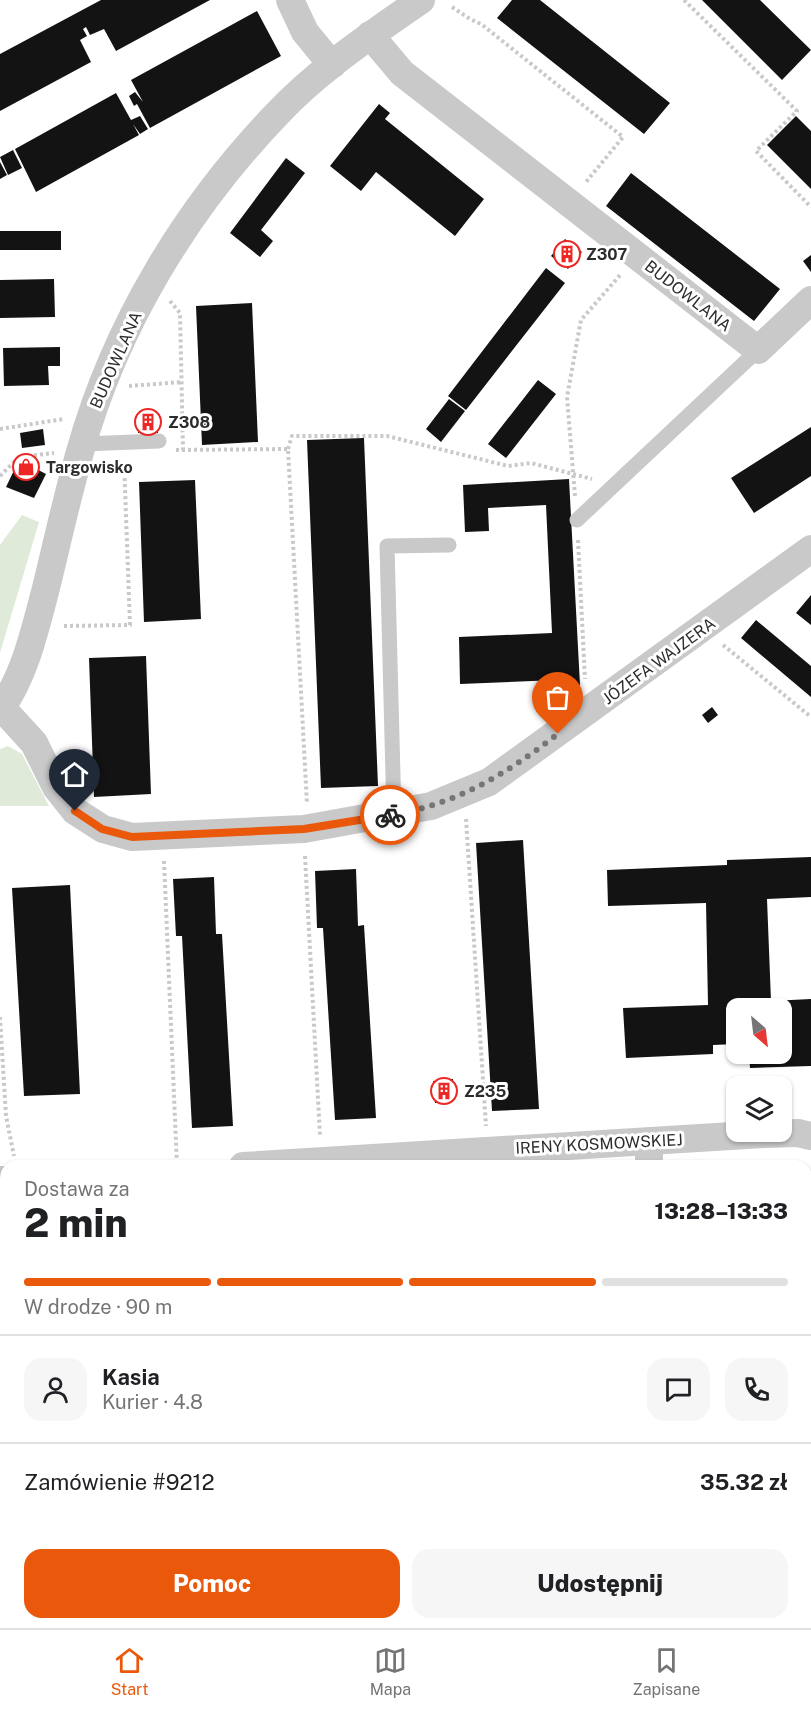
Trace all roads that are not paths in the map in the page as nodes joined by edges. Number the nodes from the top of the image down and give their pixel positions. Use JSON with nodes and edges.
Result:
{"nodes":[{"id":1,"x":290,"y":0,"type":"edge"},
{"id":2,"x":421,"y":0,"type":"edge"},
{"id":3,"x":370,"y":35,"type":"junction"},
{"id":4,"x":332,"y":64,"type":"junction"},
{"id":5,"x":811,"y":300,"type":"edge"},
{"id":6,"x":758,"y":350,"type":"junction"},
{"id":7,"x":165,"y":446,"type":"road end"},
{"id":8,"x":71,"y":448,"type":"junction"},
{"id":9,"x":577,"y":520,"type":"road end"},
{"id":10,"x":449,"y":545,"type":"dead end"},
{"id":11,"x":811,"y":549,"type":"edge"},
{"id":12,"x":1,"y":709,"type":"edge"},
{"id":13,"x":394,"y":814,"type":"junction"},
{"id":14,"x":811,"y":1136,"type":"edge"},
{"id":15,"x":649,"y":1153,"type":"edge"},
{"id":16,"x":360,"y":1160,"type":"edge"}],
"edges":[{"from":1,"to":4,"type":"street"},
{"from":2,"to":3,"type":"street","name":"BUDOWLANA"},
{"from":3,"to":4,"type":"street","name":"BUDOWLANA"},
{"from":3,"to":6,"type":"street","name":"BUDOWLANA"},
{"from":4,"to":8,"type":"street","name":"BUDOWLANA"},
{"from":5,"to":6,"type":"street"},
{"from":6,"to":9,"type":"lane"},
{"from":7,"to":8,"type":"lane"},
{"from":8,"to":12,"type":"street","name":"BUDOWLANA"},
{"from":10,"to":13,"type":"lane"},
{"from":11,"to":13,"type":"street","name":"JÓZEFA WAJZERA"},
{"from":12,"to":13,"type":"street","name":"JÓZEFA WAJZERA"},
{"from":14,"to":15,"type":"street","name":"IRENY KOSMOWSKIEJ"},
{"from":15,"to":16,"type":"street","name":"IRENY KOSMOWSKIEJ"}]}
